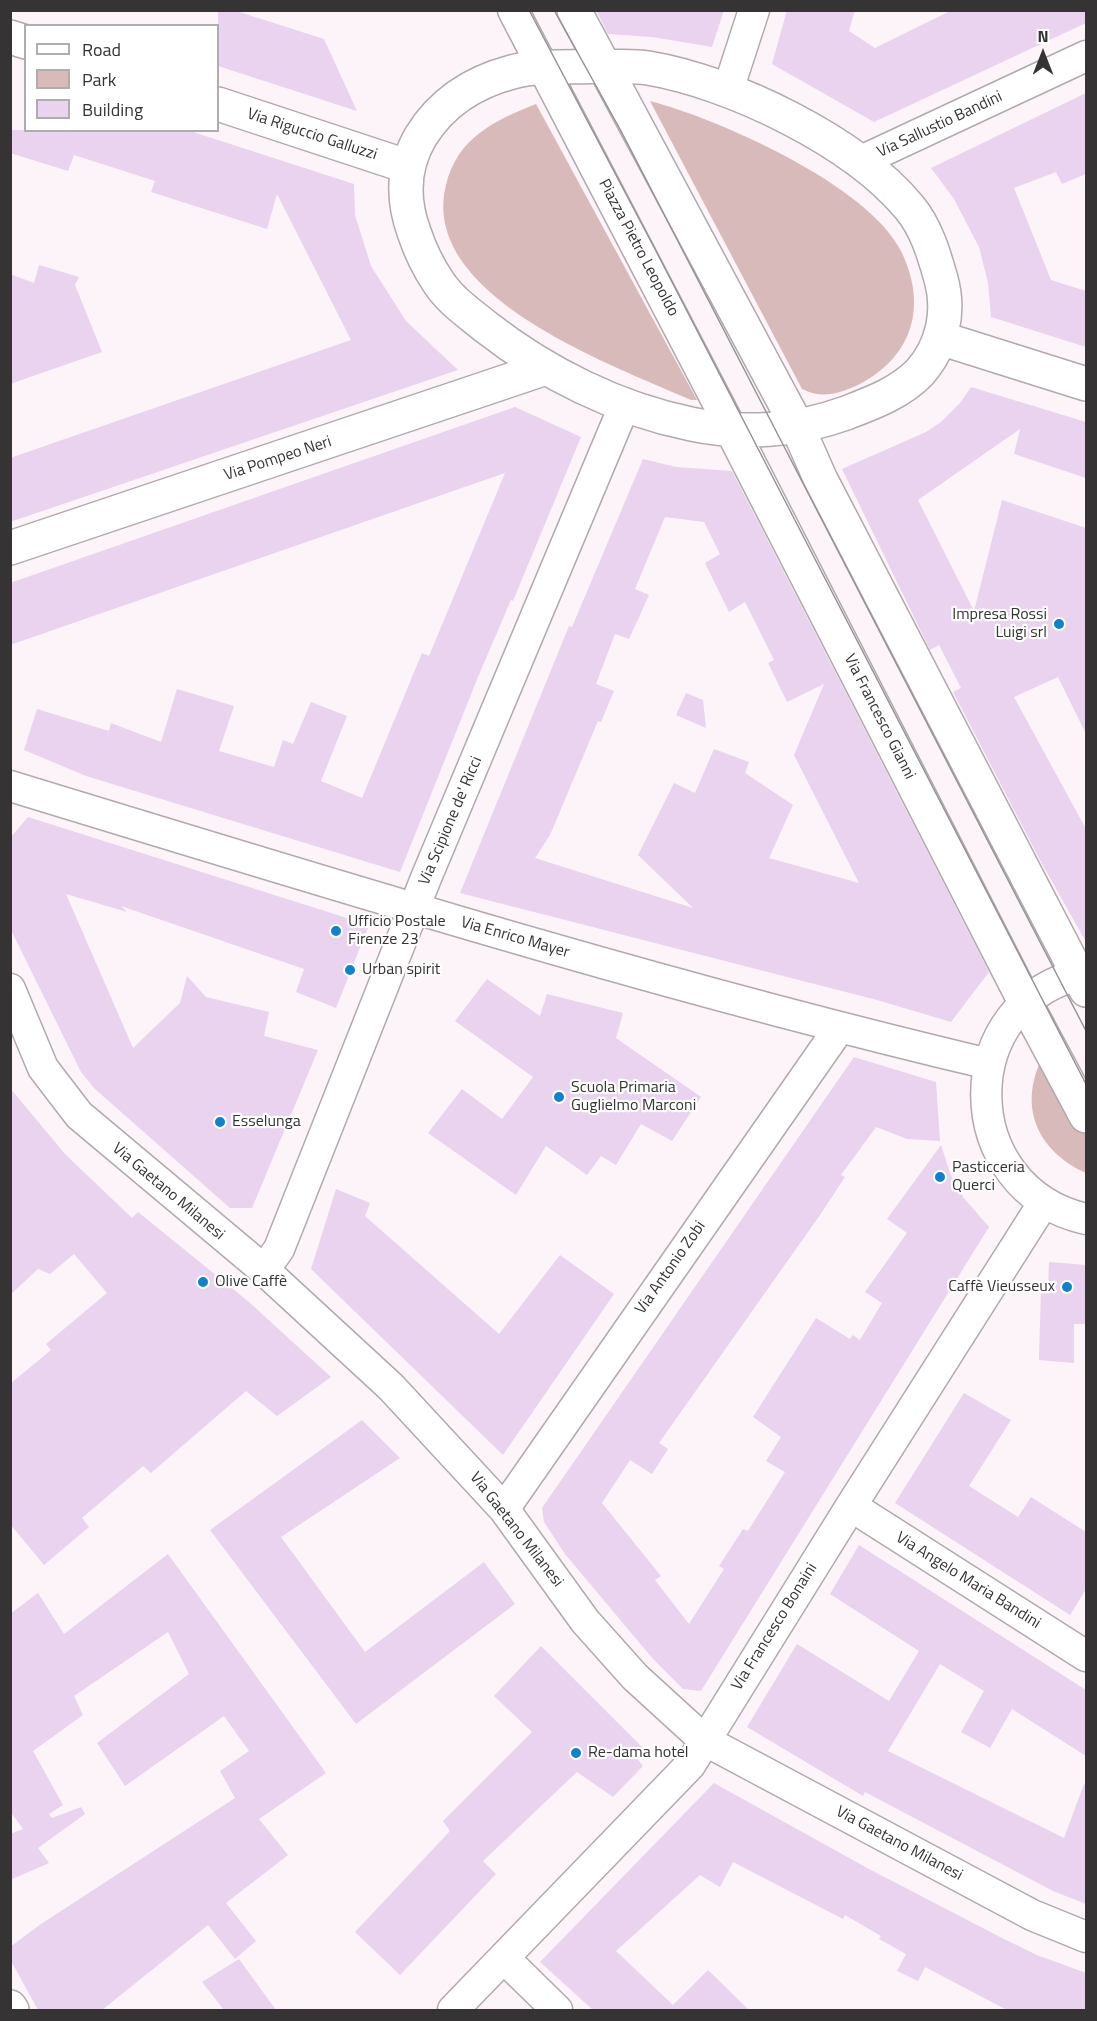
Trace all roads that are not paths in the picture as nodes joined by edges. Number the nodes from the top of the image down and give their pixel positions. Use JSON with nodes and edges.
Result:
{"nodes":[{"id":1,"x":513,"y":10,"type":"edge"},
{"id":2,"x":574,"y":10,"type":"edge"},
{"id":3,"x":754,"y":10,"type":"edge"},
{"id":4,"x":1086,"y":56,"type":"edge"},
{"id":5,"x":605,"y":66,"type":"junction"},
{"id":6,"x":542,"y":68,"type":"junction"},
{"id":7,"x":728,"y":90,"type":"junction"},
{"id":8,"x":219,"y":104,"type":"edge"},
{"id":9,"x":859,"y":162,"type":"junction"},
{"id":10,"x":406,"y":166,"type":"junction"},
{"id":11,"x":940,"y":338,"type":"junction"},
{"id":12,"x":546,"y":368,"type":"junction"},
{"id":13,"x":1086,"y":384,"type":"edge"},
{"id":14,"x":625,"y":404,"type":"junction"},
{"id":15,"x":797,"y":426,"type":"junction"},
{"id":16,"x":732,"y":430,"type":"junction"},
{"id":17,"x":10,"y":548,"type":"edge"},
{"id":18,"x":10,"y":786,"type":"edge"},
{"id":19,"x":414,"y":910,"type":"junction"},
{"id":20,"x":1084,"y":979,"type":"edge"},
{"id":21,"x":10,"y":989,"type":"edge"},
{"id":22,"x":1026,"y":1004,"type":"junction"},
{"id":23,"x":840,"y":1027,"type":"junction"},
{"id":24,"x":989,"y":1064,"type":"junction"},
{"id":25,"x":1086,"y":1116,"type":"edge"},
{"id":26,"x":1044,"y":1202,"type":"junction"},
{"id":27,"x":1086,"y":1219,"type":"edge"},
{"id":28,"x":264,"y":1270,"type":"junction"},
{"id":29,"x":851,"y":1506,"type":"junction"},
{"id":30,"x":504,"y":1509,"type":"junction"},
{"id":31,"x":1086,"y":1656,"type":"edge"},
{"id":32,"x":704,"y":1740,"type":"junction"},
{"id":33,"x":1086,"y":1937,"type":"edge"},
{"id":34,"x":505,"y":1959,"type":"junction"},
{"id":35,"x":453,"y":2010,"type":"edge"},
{"id":36,"x":557,"y":2010,"type":"edge"}],
"edges":[{"from":1,"to":6,"type":"street","name":"Piazza Pietro Leopoldo"},
{"from":2,"to":5,"type":"street"},
{"from":3,"to":7,"type":"street"},
{"from":4,"to":9,"type":"street","name":"Via Sallustio Bandini"},
{"from":5,"to":6,"type":"street"},
{"from":5,"to":7,"type":"street"},
{"from":5,"to":15,"type":"street"},
{"from":6,"to":10,"type":"street"},
{"from":6,"to":16,"type":"street","name":"Piazza Pietro Leopoldo"},
{"from":7,"to":9,"type":"street"},
{"from":8,"to":10,"type":"street","name":"Via Riguccio Galluzzi"},
{"from":9,"to":11,"type":"street"},
{"from":10,"to":12,"type":"street"},
{"from":11,"to":13,"type":"street"},
{"from":11,"to":15,"type":"street"},
{"from":12,"to":14,"type":"street"},
{"from":12,"to":17,"type":"street","name":"Via Pompeo Neri"},
{"from":14,"to":16,"type":"street"},
{"from":14,"to":19,"type":"street","name":"Via Scipione de' Ricci"},
{"from":15,"to":16,"type":"street"},
{"from":15,"to":20,"type":"street"},
{"from":16,"to":22,"type":"street","name":"Via Francesco Gianni"},
{"from":18,"to":19,"type":"street","name":"Via Enrico Mayer"},
{"from":19,"to":23,"type":"street","name":"Via Enrico Mayer"},
{"from":19,"to":28,"type":"street","name":"Via Scipione de' Ricci"},
{"from":20,"to":22,"type":"street"},
{"from":21,"to":28,"type":"street","name":"Via Gaetano Milanesi"},
{"from":22,"to":24,"type":"street"},
{"from":22,"to":25,"type":"street","name":"Via Francesco Gianni"},
{"from":23,"to":24,"type":"street","name":"Via Enrico Mayer"},
{"from":23,"to":30,"type":"street","name":"Via Antonio Zobi"},
{"from":24,"to":26,"type":"street"},
{"from":26,"to":27,"type":"street"},
{"from":26,"to":29,"type":"street","name":"Via Francesco Bonaini"},
{"from":28,"to":30,"type":"street","name":"Via Gaetano Milanesi"},
{"from":29,"to":31,"type":"street","name":"Via Angelo Maria Bandini"},
{"from":29,"to":32,"type":"street","name":"Via Francesco Bonaini"},
{"from":30,"to":32,"type":"street","name":"Via Gaetano Milanesi"},
{"from":32,"to":33,"type":"street","name":"Via Gaetano Milanesi"},
{"from":32,"to":34,"type":"street","name":"Via Francesco Bonaini"},
{"from":34,"to":35,"type":"street","name":"Via Francesco Bonaini"},
{"from":34,"to":36,"type":"street"}]}
